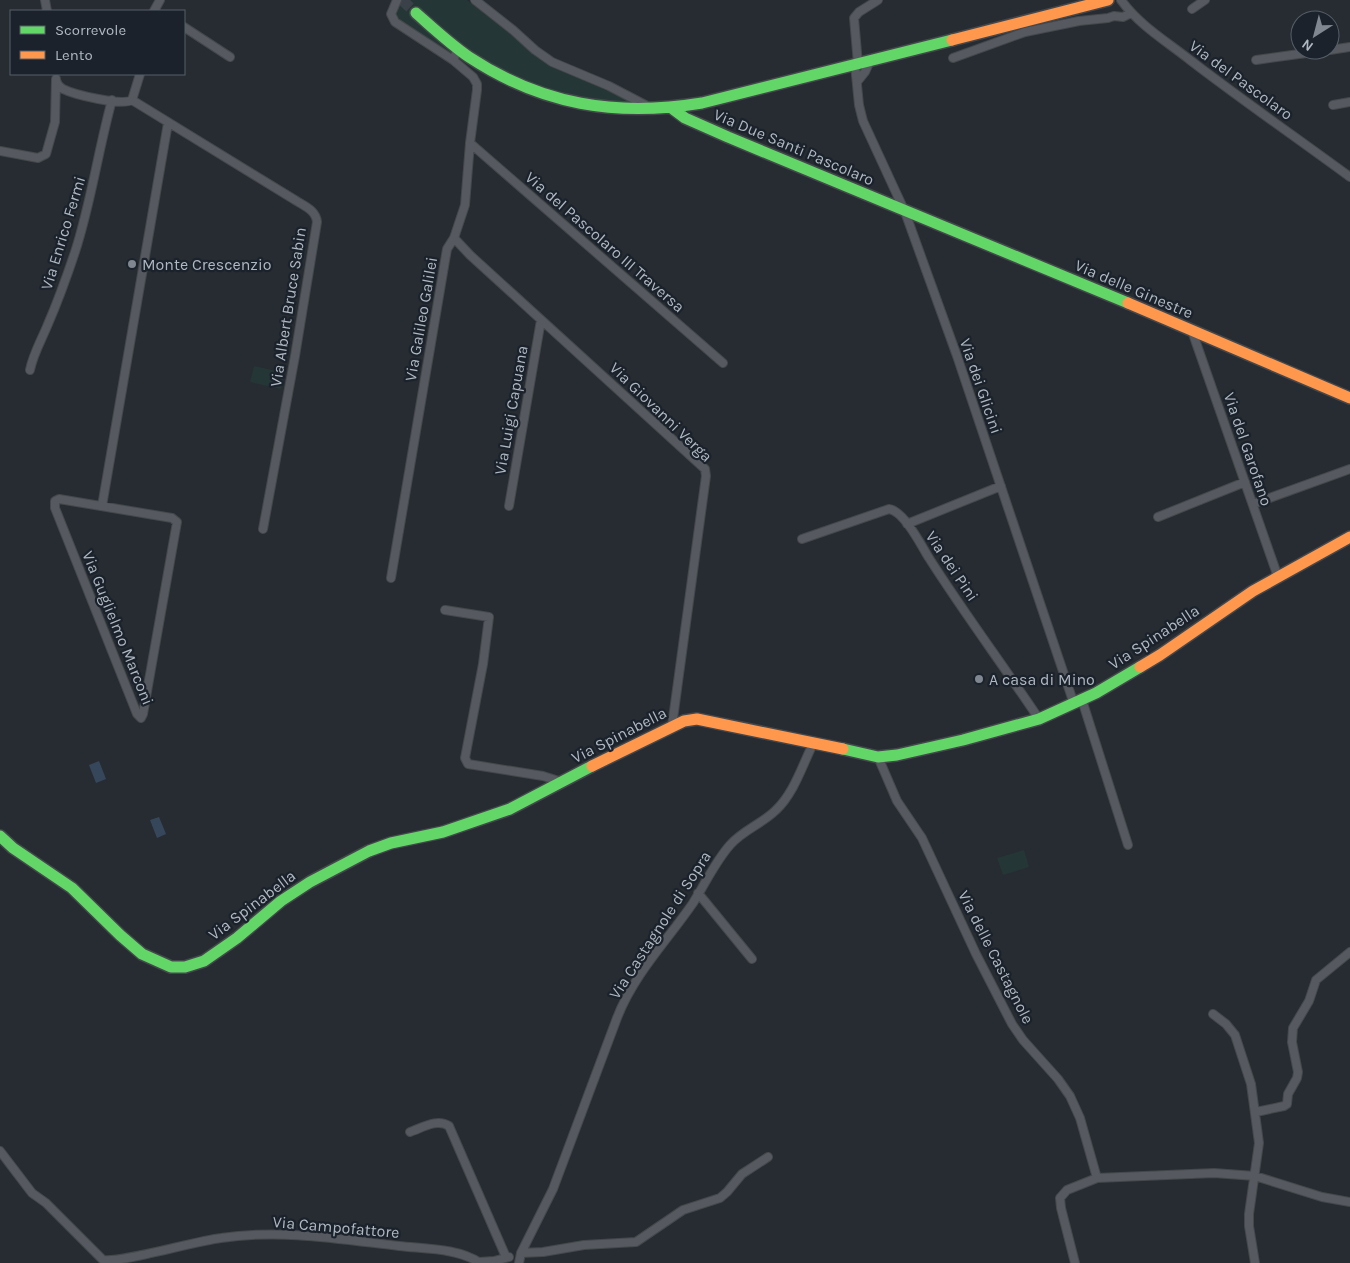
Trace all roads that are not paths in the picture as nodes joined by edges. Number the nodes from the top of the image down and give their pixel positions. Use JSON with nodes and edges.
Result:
{"nodes":[{"id":1,"x":397,"y":0,"type":"edge"},
{"id":2,"x":475,"y":0,"type":"edge"},
{"id":3,"x":878,"y":0,"type":"edge"},
{"id":4,"x":1108,"y":0,"type":"edge"},
{"id":5,"x":1121,"y":0,"type":"edge"},
{"id":6,"x":1204,"y":0,"type":"edge"},
{"id":7,"x":1192,"y":9,"type":"dead end"},
{"id":8,"x":416,"y":13,"type":"tunnel mouth"},
{"id":9,"x":1131,"y":13,"type":"junction"},
{"id":10,"x":185,"y":28,"type":"edge"},
{"id":11,"x":1021,"y":28,"type":"junction"},
{"id":12,"x":458,"y":49,"type":"junction"},
{"id":13,"x":1290,"y":55,"type":"edge"},
{"id":14,"x":230,"y":57,"type":"dead end"},
{"id":15,"x":953,"y":58,"type":"dead end"},
{"id":16,"x":453,"y":60,"type":"junction"},
{"id":17,"x":1256,"y":60,"type":"dead end"},
{"id":18,"x":870,"y":61,"type":"junction"},
{"id":19,"x":857,"y":64,"type":"junction"},
{"id":20,"x":140,"y":75,"type":"edge"},
{"id":21,"x":55,"y":76,"type":"edge"},
{"id":22,"x":857,"y":82,"type":"junction"},
{"id":23,"x":112,"y":100,"type":"junction"},
{"id":24,"x":132,"y":100,"type":"junction"},
{"id":25,"x":1350,"y":102,"type":"edge"},
{"id":26,"x":1333,"y":105,"type":"dead end"},
{"id":27,"x":673,"y":109,"type":"junction"},
{"id":28,"x":654,"y":110,"type":"junction"},
{"id":29,"x":168,"y":123,"type":"junction"},
{"id":30,"x":470,"y":142,"type":"junction"},
{"id":31,"x":0,"y":151,"type":"edge"},
{"id":32,"x":1350,"y":177,"type":"edge"},
{"id":33,"x":905,"y":212,"type":"junction"},
{"id":34,"x":454,"y":238,"type":"junction"},
{"id":35,"x":541,"y":320,"type":"junction"},
{"id":36,"x":1192,"y":330,"type":"junction"},
{"id":37,"x":723,"y":363,"type":"dead end"},
{"id":38,"x":30,"y":370,"type":"dead end"},
{"id":39,"x":1350,"y":398,"type":"edge"},
{"id":40,"x":1350,"y":469,"type":"edge"},
{"id":41,"x":1245,"y":482,"type":"junction"},
{"id":42,"x":1001,"y":486,"type":"junction"},
{"id":43,"x":1253,"y":504,"type":"junction"},
{"id":44,"x":102,"y":506,"type":"junction"},
{"id":45,"x":508,"y":506,"type":"dead end"},
{"id":46,"x":1158,"y":517,"type":"dead end"},
{"id":47,"x":908,"y":524,"type":"junction"},
{"id":48,"x":263,"y":529,"type":"dead end"},
{"id":49,"x":1350,"y":538,"type":"edge"},
{"id":50,"x":802,"y":539,"type":"dead end"},
{"id":51,"x":1278,"y":576,"type":"junction"},
{"id":52,"x":391,"y":578,"type":"dead end"},
{"id":53,"x":445,"y":610,"type":"dead end"},
{"id":54,"x":1078,"y":702,"type":"junction"},
{"id":55,"x":1039,"y":719,"type":"junction"},
{"id":56,"x":672,"y":726,"type":"junction"},
{"id":57,"x":813,"y":744,"type":"junction"},
{"id":58,"x":878,"y":757,"type":"junction"},
{"id":59,"x":563,"y":782,"type":"junction"},
{"id":60,"x":0,"y":836,"type":"edge"},
{"id":61,"x":1128,"y":845,"type":"dead end"},
{"id":62,"x":698,"y":893,"type":"junction"},
{"id":63,"x":1350,"y":952,"type":"edge"},
{"id":64,"x":752,"y":959,"type":"dead end"},
{"id":65,"x":1213,"y":1014,"type":"dead end"},
{"id":66,"x":1256,"y":1112,"type":"junction"},
{"id":67,"x":410,"y":1132,"type":"dead end"},
{"id":68,"x":0,"y":1151,"type":"edge"},
{"id":69,"x":768,"y":1157,"type":"dead end"},
{"id":70,"x":3,"y":1162,"type":"edge"},
{"id":71,"x":1255,"y":1176,"type":"junction"},
{"id":72,"x":1097,"y":1178,"type":"junction"},
{"id":73,"x":1350,"y":1202,"type":"edge"},
{"id":74,"x":506,"y":1257,"type":"junction"},
{"id":75,"x":519,"y":1258,"type":"edge"},
{"id":76,"x":103,"y":1262,"type":"edge"},
{"id":77,"x":121,"y":1262,"type":"edge"},
{"id":78,"x":479,"y":1262,"type":"edge"},
{"id":79,"x":1075,"y":1263,"type":"edge"},
{"id":80,"x":1255,"y":1263,"type":"edge"}],
"edges":[{"from":1,"to":16,"type":"street"},
{"from":2,"to":28,"type":"street"},
{"from":3,"to":19,"type":"street","name":"Via dei Glicini"},
{"from":4,"to":11,"type":"street"},
{"from":5,"to":9,"type":"street","name":"Via del Pascolaro"},
{"from":6,"to":7,"type":"street"},
{"from":8,"to":12,"type":"street"},
{"from":9,"to":11,"type":"street"},
{"from":9,"to":32,"type":"street","name":"Via del Pascolaro"},
{"from":10,"to":14,"type":"street"},
{"from":11,"to":15,"type":"street"},
{"from":11,"to":18,"type":"street"},
{"from":12,"to":16,"type":"street"},
{"from":12,"to":28,"type":"street"},
{"from":13,"to":17,"type":"street"},
{"from":16,"to":30,"type":"street","name":"Via Galileo Galilei"},
{"from":18,"to":19,"type":"street"},
{"from":18,"to":22,"type":"street"},
{"from":19,"to":22,"type":"street","name":"Via dei Glicini"},
{"from":19,"to":27,"type":"street"},
{"from":20,"to":24,"type":"street"},
{"from":21,"to":23,"type":"street"},
{"from":21,"to":31,"type":"street"},
{"from":22,"to":33,"type":"street","name":"Via dei Glicini"},
{"from":23,"to":24,"type":"street"},
{"from":23,"to":38,"type":"street","name":"Via Enrico Fermi"},
{"from":24,"to":29,"type":"street","name":"Via Albert Bruce Sabin"},
{"from":25,"to":26,"type":"street"},
{"from":27,"to":28,"type":"street"},
{"from":27,"to":33,"type":"street","name":"Via Due Santi Pascolaro"},
{"from":29,"to":44,"type":"street"},
{"from":29,"to":48,"type":"street","name":"Via Albert Bruce Sabin"},
{"from":30,"to":34,"type":"street","name":"Via Galileo Galilei"},
{"from":30,"to":37,"type":"street","name":"Via del Pascolaro III Traversa"},
{"from":33,"to":36,"type":"street","name":"Via delle Ginestre"},
{"from":33,"to":42,"type":"street","name":"Via dei Glicini"},
{"from":34,"to":35,"type":"street","name":"Via Giovanni Verga"},
{"from":34,"to":52,"type":"street","name":"Via Galileo Galilei"},
{"from":35,"to":45,"type":"street","name":"Via Luigi Capuana"},
{"from":35,"to":56,"type":"street","name":"Via Giovanni Verga"},
{"from":36,"to":39,"type":"street","name":"Via delle Ginestre"},
{"from":36,"to":41,"type":"street","name":"Via del Garofano"},
{"from":40,"to":43,"type":"street"},
{"from":41,"to":43,"type":"street","name":"Via del Garofano"},
{"from":41,"to":46,"type":"street"},
{"from":42,"to":47,"type":"street"},
{"from":42,"to":54,"type":"street","name":"Via dei Glicini"},
{"from":43,"to":51,"type":"street","name":"Via del Garofano"},
{"from":44,"to":44,"type":"street","name":"Via Guglielmo Marconi"},
{"from":47,"to":50,"type":"street","name":"Via dei Pini"},
{"from":47,"to":55,"type":"street","name":"Via dei Pini"},
{"from":49,"to":51,"type":"street","name":"Via Spinabella"},
{"from":51,"to":54,"type":"street","name":"Via Spinabella"},
{"from":53,"to":59,"type":"street"},
{"from":54,"to":55,"type":"street","name":"Via Spinabella"},
{"from":54,"to":61,"type":"street","name":"Via dei Glicini"},
{"from":55,"to":58,"type":"street","name":"Via Spinabella"},
{"from":56,"to":57,"type":"street","name":"Via Spinabella"},
{"from":56,"to":59,"type":"street","name":"Via Spinabella"},
{"from":57,"to":58,"type":"street","name":"Via Spinabella"},
{"from":57,"to":62,"type":"street","name":"Via Castagnole di Sopra"},
{"from":58,"to":72,"type":"street","name":"Via delle Castagnole"},
{"from":59,"to":60,"type":"street","name":"Via Spinabella"},
{"from":62,"to":64,"type":"street"},
{"from":62,"to":75,"type":"street","name":"Via Castagnole di Sopra"},
{"from":63,"to":66,"type":"street"},
{"from":65,"to":66,"type":"street"},
{"from":66,"to":71,"type":"street"},
{"from":67,"to":74,"type":"street"},
{"from":68,"to":70,"type":"street","name":"Via Campofattore"},
{"from":69,"to":75,"type":"street","name":"Via Campofattore"},
{"from":70,"to":76,"type":"street","name":"Via Campofattore"},
{"from":71,"to":72,"type":"street"},
{"from":71,"to":73,"type":"street"},
{"from":71,"to":80,"type":"street"},
{"from":72,"to":79,"type":"street"},
{"from":74,"to":75,"type":"street","name":"Via Campofattore"},
{"from":74,"to":78,"type":"street","name":"Via Campofattore"},
{"from":76,"to":77,"type":"street","name":"Via Campofattore"},
{"from":77,"to":78,"type":"street","name":"Via Campofattore"}]}
